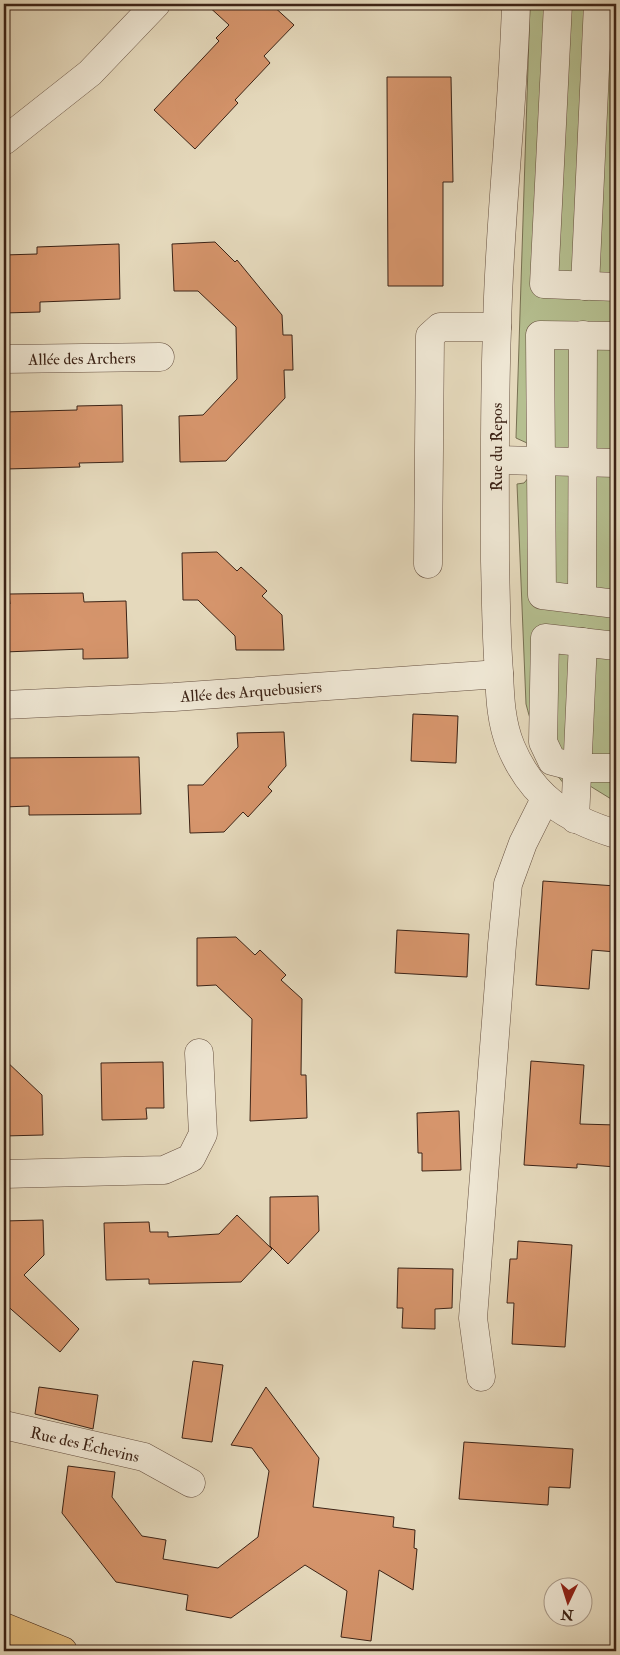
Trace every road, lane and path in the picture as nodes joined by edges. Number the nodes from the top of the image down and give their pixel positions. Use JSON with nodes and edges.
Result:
{"nodes":[{"id":1,"x":156,"y":4,"type":"edge"},
{"id":2,"x":516,"y":4,"type":"edge"},
{"id":3,"x":558,"y":4,"type":"edge"},
{"id":4,"x":598,"y":4,"type":"edge"},
{"id":5,"x":554,"y":70,"type":"junction"},
{"id":6,"x":606,"y":73,"type":"edge"},
{"id":7,"x":4,"y":141,"type":"edge"},
{"id":8,"x":586,"y":286,"type":"junction"},
{"id":9,"x":616,"y":287,"type":"edge"},
{"id":10,"x":496,"y":328,"type":"junction"},
{"id":11,"x":583,"y":335,"type":"junction"},
{"id":12,"x":616,"y":336,"type":"edge"},
{"id":13,"x":160,"y":356,"type":"dead end"},
{"id":14,"x":4,"y":359,"type":"edge"},
{"id":15,"x":496,"y":460,"type":"junction"},
{"id":16,"x":539,"y":462,"type":"junction"},
{"id":17,"x":582,"y":462,"type":"junction"},
{"id":18,"x":616,"y":463,"type":"edge"},
{"id":19,"x":428,"y":564,"type":"dead end"},
{"id":20,"x":582,"y":600,"type":"junction"},
{"id":21,"x":616,"y":604,"type":"edge"},
{"id":22,"x":583,"y":642,"type":"junction"},
{"id":23,"x":616,"y":646,"type":"edge"},
{"id":24,"x":499,"y":674,"type":"junction"},
{"id":25,"x":4,"y":705,"type":"edge"},
{"id":26,"x":579,"y":768,"type":"junction"},
{"id":27,"x":616,"y":768,"type":"edge"},
{"id":28,"x":545,"y":798,"type":"junction"},
{"id":29,"x":576,"y":819,"type":"junction"},
{"id":30,"x":616,"y":834,"type":"edge"},
{"id":31,"x":198,"y":1053,"type":"dead end"},
{"id":32,"x":4,"y":1174,"type":"edge"},
{"id":33,"x":481,"y":1377,"type":"dead end"},
{"id":34,"x":4,"y":1425,"type":"edge"},
{"id":35,"x":191,"y":1483,"type":"dead end"},
{"id":36,"x":4,"y":1627,"type":"edge"},
{"id":37,"x":63,"y":1651,"type":"edge"}],
"edges":[{"from":1,"to":7,"type":"street"},
{"from":2,"to":10,"type":"street","name":"Rue du Repos"},
{"from":3,"to":5,"type":"street"},
{"from":4,"to":6,"type":"street"},
{"from":5,"to":6,"type":"street"},
{"from":5,"to":8,"type":"street"},
{"from":6,"to":8,"type":"street"},
{"from":8,"to":9,"type":"street"},
{"from":10,"to":15,"type":"street","name":"Rue du Repos"},
{"from":10,"to":19,"type":"street"},
{"from":11,"to":12,"type":"street"},
{"from":11,"to":16,"type":"street"},
{"from":11,"to":17,"type":"street"},
{"from":13,"to":14,"type":"street","name":"Allée des Archers"},
{"from":15,"to":16,"type":"street"},
{"from":15,"to":24,"type":"street","name":"Rue du Repos"},
{"from":16,"to":17,"type":"street"},
{"from":16,"to":20,"type":"street"},
{"from":17,"to":18,"type":"street"},
{"from":17,"to":20,"type":"street"},
{"from":20,"to":21,"type":"street"},
{"from":22,"to":23,"type":"street"},
{"from":22,"to":26,"type":"street"},
{"from":22,"to":26,"type":"street"},
{"from":24,"to":25,"type":"street","name":"Allée des Arquebusiers"},
{"from":24,"to":28,"type":"street","name":"Rue du Repos"},
{"from":26,"to":27,"type":"street"},
{"from":26,"to":29,"type":"street"},
{"from":28,"to":29,"type":"street","name":"Rue du Repos"},
{"from":28,"to":33,"type":"street"},
{"from":29,"to":30,"type":"street","name":"Rue du Repos"},
{"from":31,"to":32,"type":"street"},
{"from":34,"to":35,"type":"street","name":"Rue des Échevins"},
{"from":36,"to":37,"type":"main road"}]}
